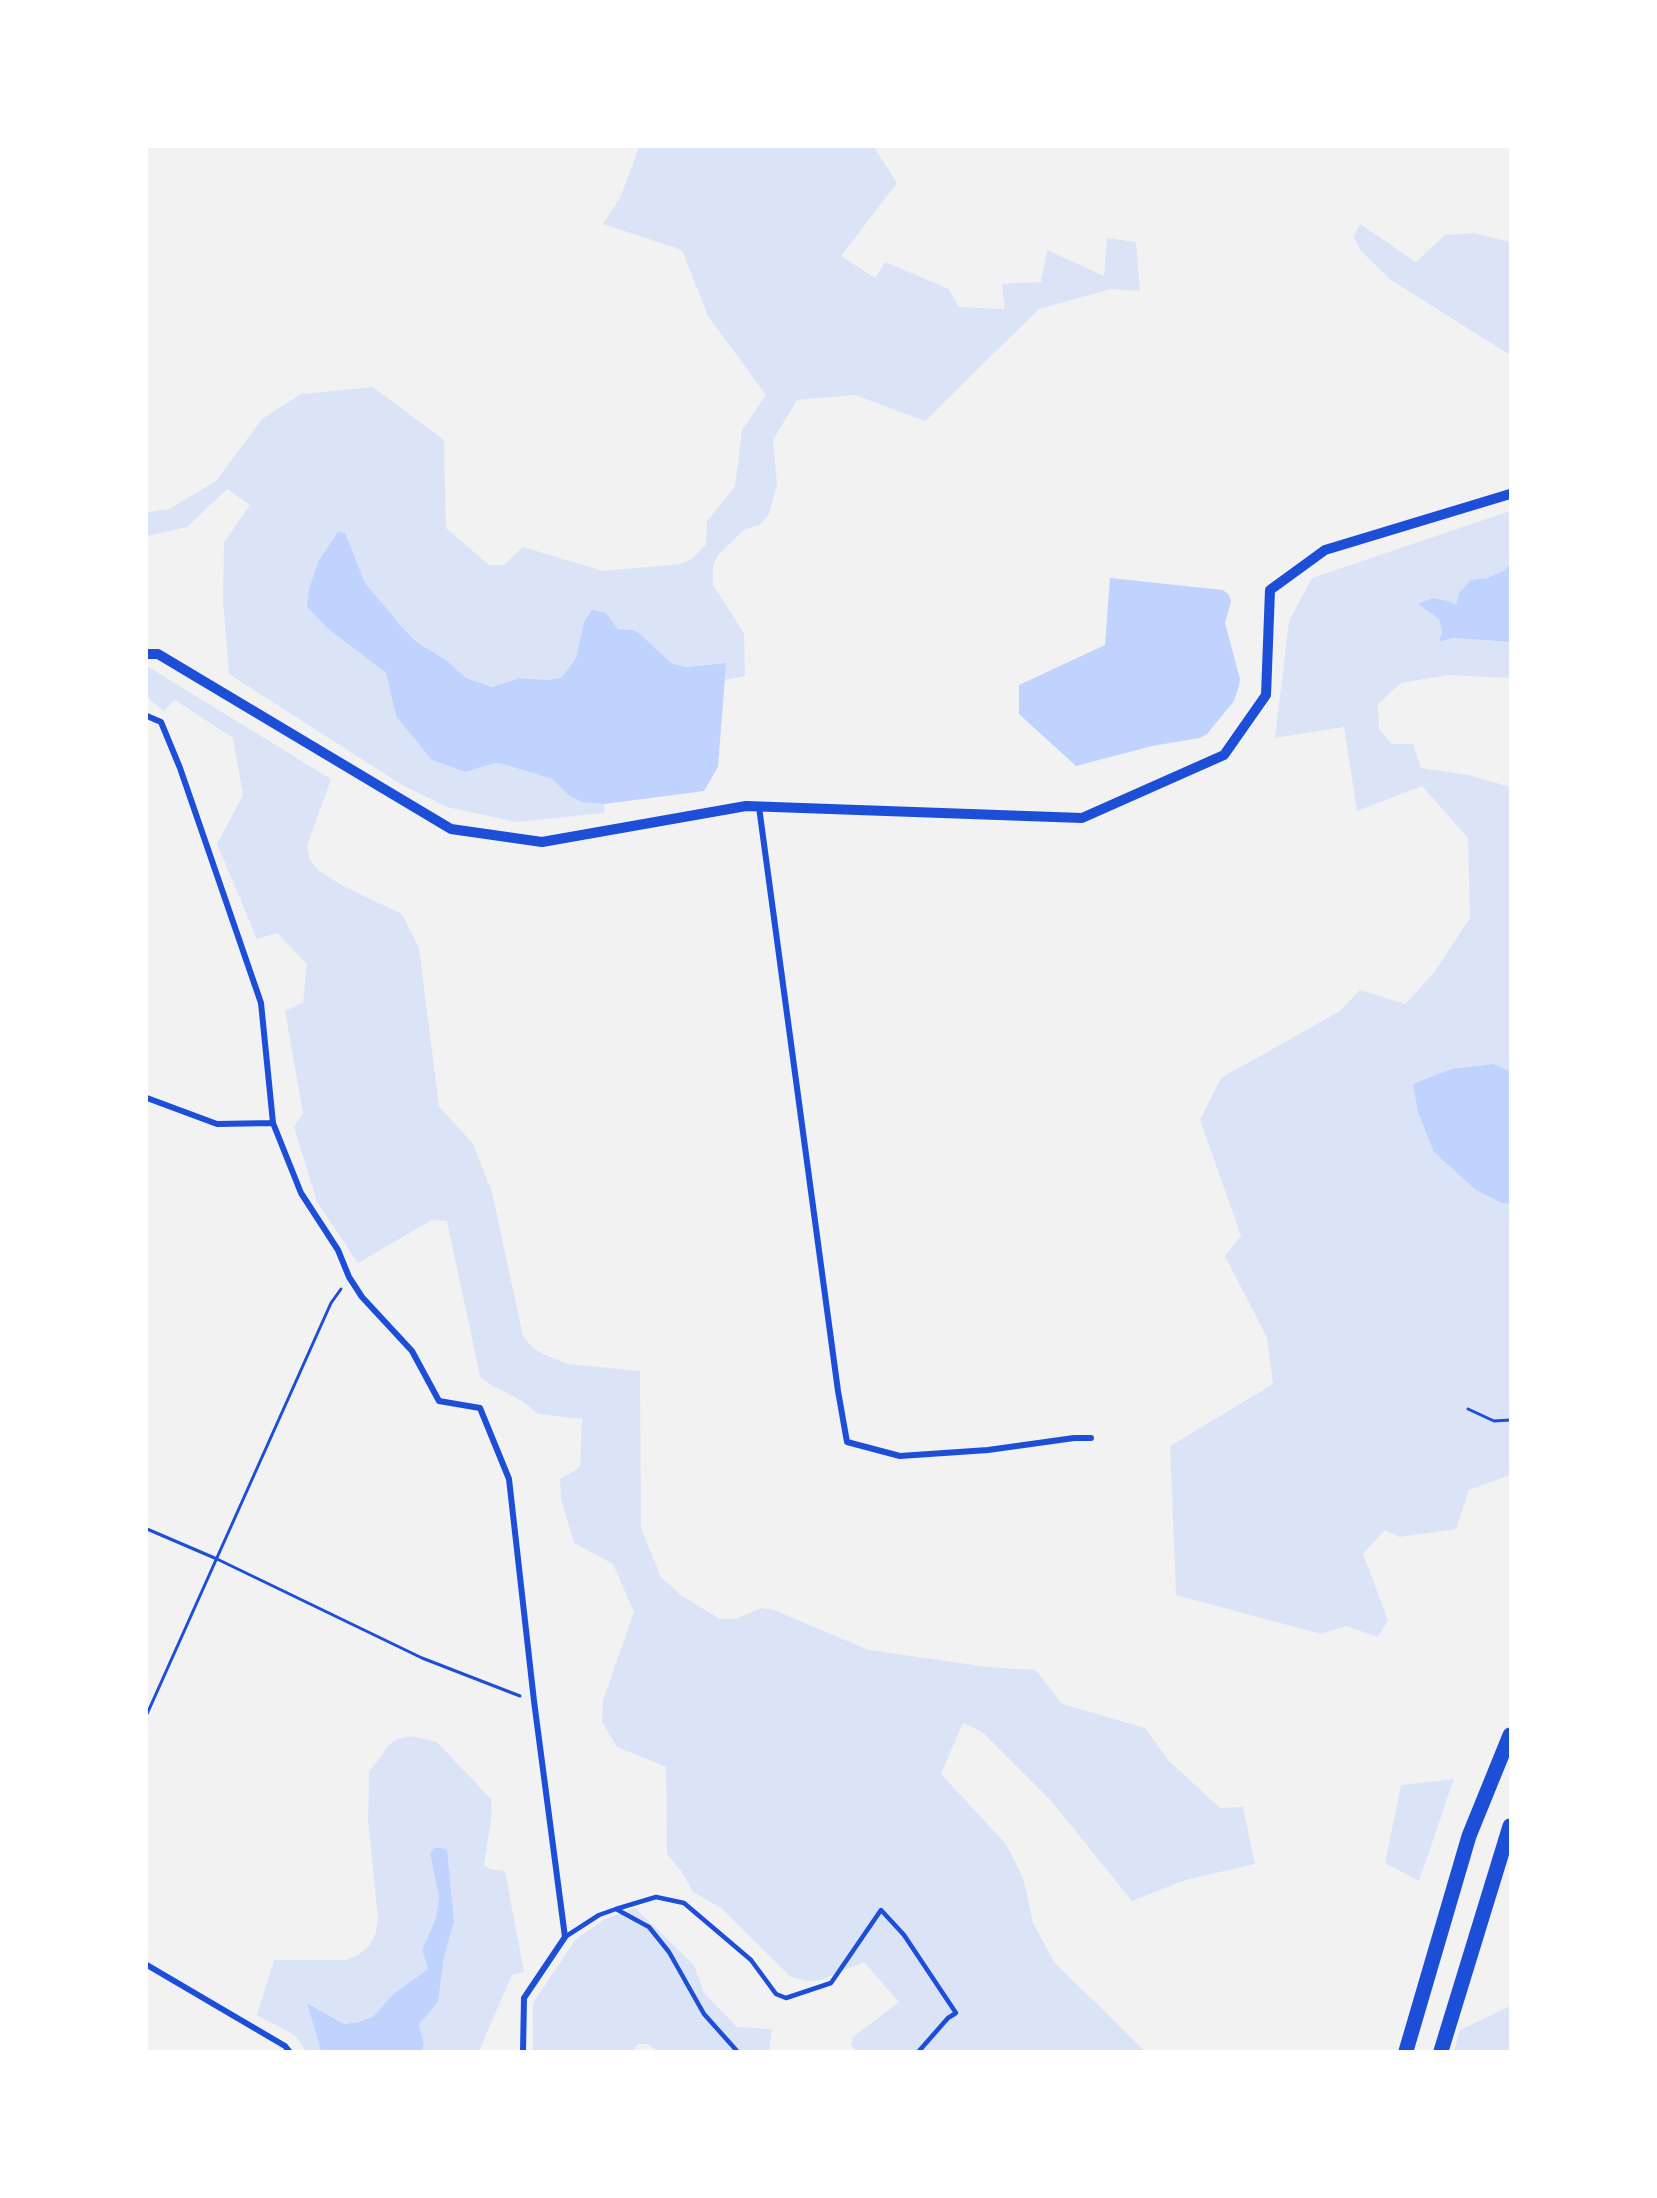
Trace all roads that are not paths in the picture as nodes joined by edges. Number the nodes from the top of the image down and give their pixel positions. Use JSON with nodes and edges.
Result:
{"nodes":[{"id":1,"x":1510,"y":494,"type":"edge"},
{"id":2,"x":147,"y":654,"type":"edge"},
{"id":3,"x":147,"y":716,"type":"edge"},
{"id":4,"x":759,"y":807,"type":"junction"},
{"id":5,"x":147,"y":1098,"type":"edge"},
{"id":6,"x":273,"y":1123,"type":"junction"},
{"id":7,"x":1091,"y":1438,"type":"dead end"},
{"id":8,"x":1510,"y":1735,"type":"edge"},
{"id":9,"x":1510,"y":1826,"type":"edge"},
{"id":10,"x":616,"y":1909,"type":"junction"},
{"id":11,"x":565,"y":1937,"type":"junction"},
{"id":12,"x":147,"y":1965,"type":"edge"},
{"id":13,"x":289,"y":2051,"type":"edge"},
{"id":14,"x":523,"y":2051,"type":"edge"},
{"id":15,"x":737,"y":2051,"type":"edge"},
{"id":16,"x":919,"y":2051,"type":"edge"},
{"id":17,"x":1406,"y":2051,"type":"edge"},
{"id":18,"x":1441,"y":2051,"type":"edge"}],
"edges":[{"from":1,"to":4,"type":"street"},
{"from":2,"to":4,"type":"street"},
{"from":3,"to":6,"type":"street"},
{"from":4,"to":7,"type":"street"},
{"from":5,"to":6,"type":"street"},
{"from":6,"to":11,"type":"street"},
{"from":8,"to":17,"type":"main road"},
{"from":9,"to":18,"type":"main road"},
{"from":10,"to":11,"type":"lane"},
{"from":10,"to":15,"type":"lane"},
{"from":10,"to":16,"type":"lane"},
{"from":11,"to":14,"type":"street"},
{"from":12,"to":13,"type":"street"}]}
